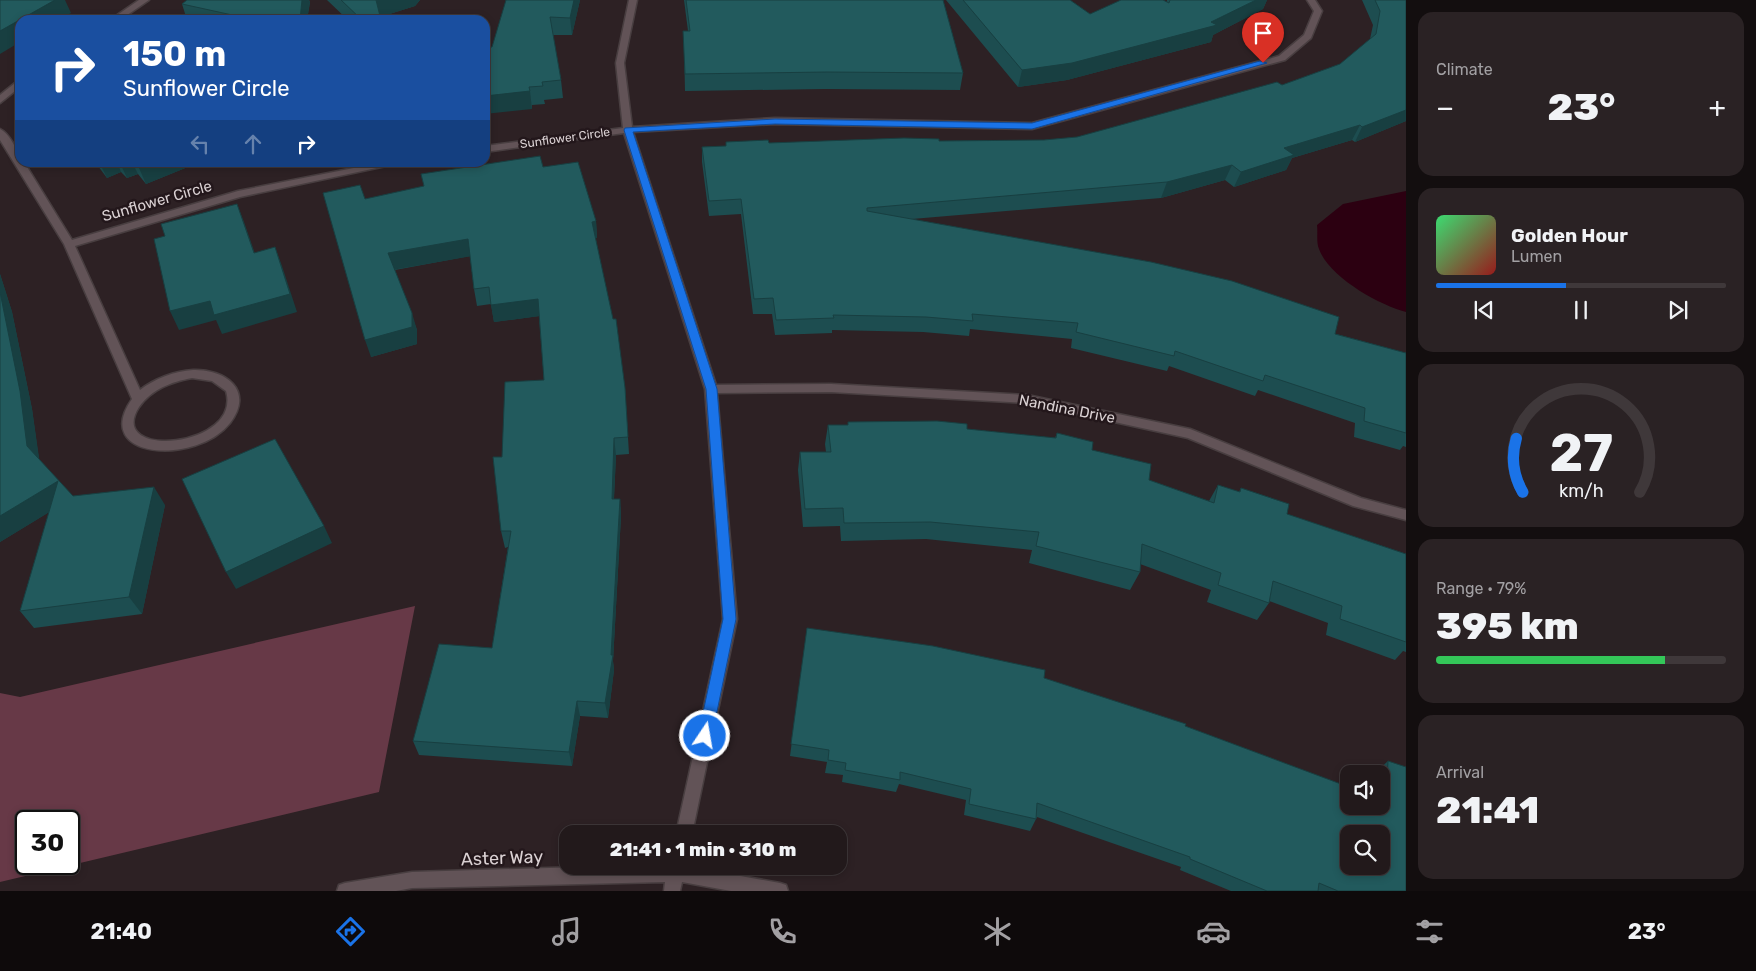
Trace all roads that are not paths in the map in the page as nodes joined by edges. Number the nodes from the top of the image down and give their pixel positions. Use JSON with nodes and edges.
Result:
{"nodes":[{"id":1,"x":145,"y":0,"type":"edge"},
{"id":2,"x":633,"y":0,"type":"edge"},
{"id":3,"x":1311,"y":0,"type":"edge"},
{"id":4,"x":122,"y":15,"type":"edge"},
{"id":5,"x":15,"y":86,"type":"edge"},
{"id":6,"x":0,"y":100,"type":"edge"},
{"id":7,"x":628,"y":130,"type":"junction"},
{"id":8,"x":0,"y":132,"type":"edge"},
{"id":9,"x":490,"y":148,"type":"edge"},
{"id":10,"x":15,"y":156,"type":"edge"},
{"id":11,"x":22,"y":167,"type":"edge"},
{"id":12,"x":376,"y":167,"type":"edge"},
{"id":13,"x":69,"y":244,"type":"junction"},
{"id":14,"x":711,"y":389,"type":"junction"},
{"id":15,"x":138,"y":399,"type":"junction"},
{"id":16,"x":1406,"y":515,"type":"edge"},
{"id":17,"x":686,"y":825,"type":"edge"},
{"id":18,"x":559,"y":874,"type":"edge"},
{"id":19,"x":676,"y":875,"type":"edge"},
{"id":20,"x":702,"y":875,"type":"edge"},
{"id":21,"x":345,"y":891,"type":"edge"},
{"id":22,"x":672,"y":891,"type":"edge"},
{"id":23,"x":780,"y":891,"type":"edge"}],
"edges":[{"from":1,"to":4,"type":"street"},
{"from":2,"to":7,"type":"street"},
{"from":3,"to":7,"type":"street","name":"Sunflower Circle"},
{"from":5,"to":6,"type":"street"},
{"from":7,"to":9,"type":"street","name":"Sunflower Circle"},
{"from":7,"to":14,"type":"street"},
{"from":8,"to":10,"type":"street"},
{"from":11,"to":13,"type":"street"},
{"from":12,"to":13,"type":"street","name":"Sunflower Circle"},
{"from":13,"to":15,"type":"street"},
{"from":14,"to":16,"type":"street","name":"Nandina Drive"},
{"from":14,"to":17,"type":"street"},
{"from":15,"to":15,"type":"street"},
{"from":18,"to":21,"type":"street","name":"Aster Way"},
{"from":19,"to":22,"type":"street"},
{"from":20,"to":23,"type":"street","name":"Aster Way"}]}
